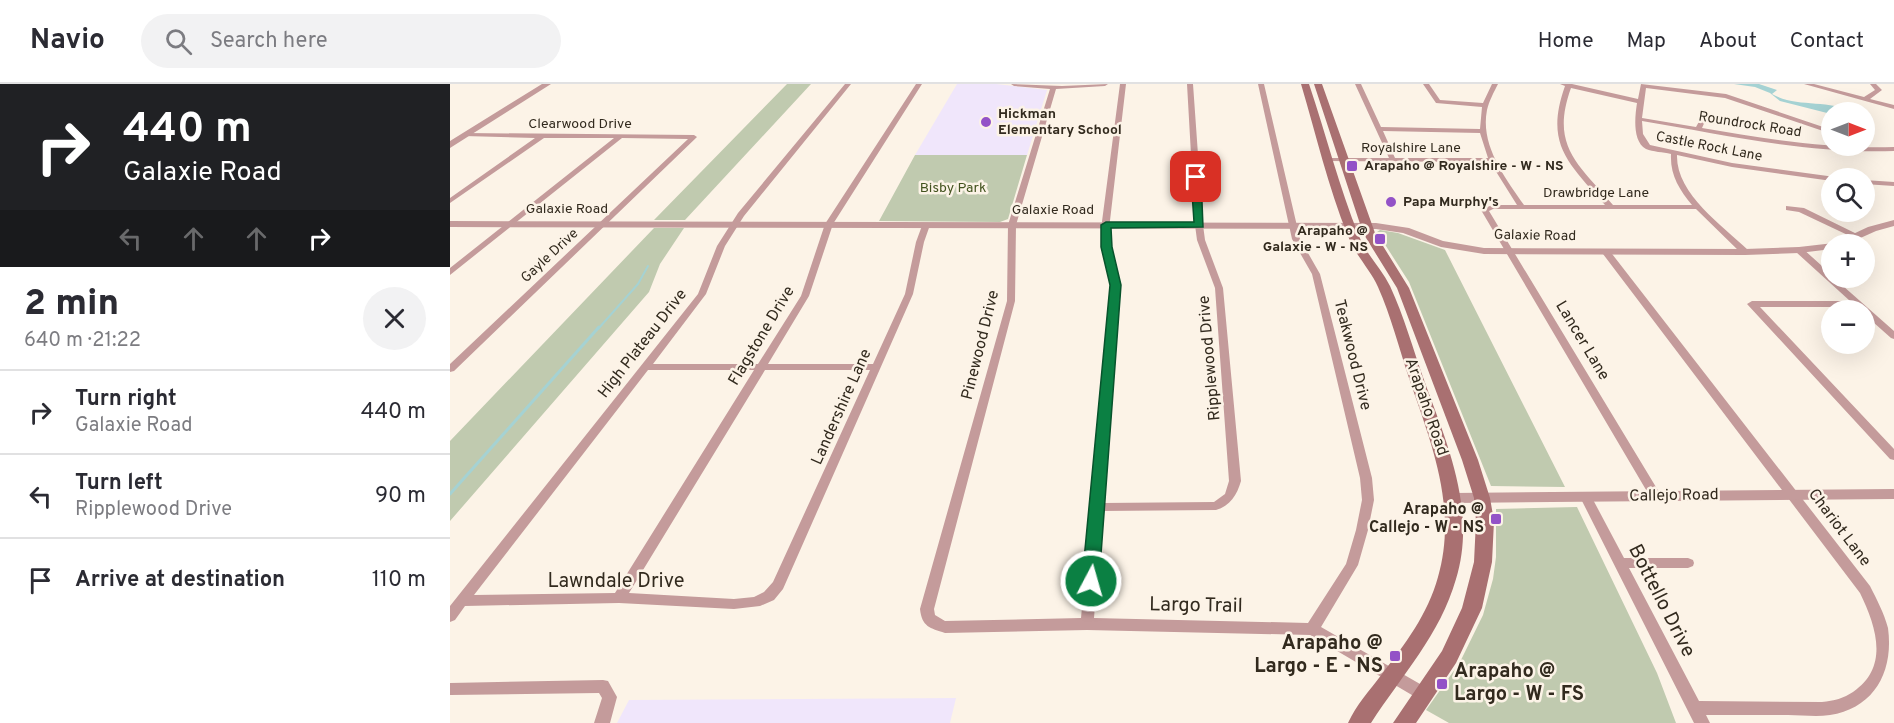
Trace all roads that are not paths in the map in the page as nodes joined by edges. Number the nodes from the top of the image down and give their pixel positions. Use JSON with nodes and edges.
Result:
{"nodes":[{"id":1,"x":547,"y":84,"type":"edge"},
{"id":2,"x":848,"y":84,"type":"edge"},
{"id":3,"x":919,"y":84,"type":"edge"},
{"id":4,"x":1014,"y":84,"type":"edge"},
{"id":5,"x":1105,"y":84,"type":"edge"},
{"id":6,"x":1123,"y":84,"type":"edge"},
{"id":7,"x":1190,"y":84,"type":"edge"},
{"id":8,"x":1261,"y":84,"type":"edge"},
{"id":9,"x":1305,"y":84,"type":"edge"},
{"id":10,"x":1318,"y":84,"type":"edge"},
{"id":11,"x":1358,"y":84,"type":"edge"},
{"id":12,"x":1426,"y":84,"type":"edge"},
{"id":13,"x":1495,"y":84,"type":"edge"},
{"id":14,"x":1567,"y":84,"type":"edge"},
{"id":15,"x":1807,"y":84,"type":"edge"},
{"id":16,"x":1873,"y":84,"type":"edge"},
{"id":17,"x":1644,"y":85,"type":"edge"},
{"id":18,"x":1053,"y":88,"type":"junction"},
{"id":19,"x":1864,"y":100,"type":"junction"},
{"id":20,"x":1641,"y":102,"type":"junction"},
{"id":21,"x":1485,"y":105,"type":"junction"},
{"id":22,"x":1894,"y":107,"type":"edge"},
{"id":23,"x":1639,"y":119,"type":"junction"},
{"id":24,"x":1703,"y":119,"type":"dead end"},
{"id":25,"x":1821,"y":128,"type":"edge"},
{"id":26,"x":1379,"y":129,"type":"junction"},
{"id":27,"x":1697,"y":130,"type":"junction"},
{"id":28,"x":1483,"y":131,"type":"junction"},
{"id":29,"x":466,"y":135,"type":"junction"},
{"id":30,"x":543,"y":136,"type":"junction"},
{"id":31,"x":621,"y":136,"type":"junction"},
{"id":32,"x":694,"y":137,"type":"joint"},
{"id":33,"x":450,"y":145,"type":"edge"},
{"id":34,"x":1875,"y":148,"type":"edge"},
{"id":35,"x":1894,"y":149,"type":"edge"},
{"id":36,"x":1878,"y":150,"type":"junction"},
{"id":37,"x":1674,"y":153,"type":"junction"},
{"id":38,"x":1328,"y":160,"type":"junction"},
{"id":39,"x":1345,"y":160,"type":"junction"},
{"id":40,"x":1393,"y":160,"type":"junction"},
{"id":41,"x":1493,"y":160,"type":"junction"},
{"id":42,"x":1821,"y":178,"type":"edge"},
{"id":43,"x":1875,"y":183,"type":"edge"},
{"id":44,"x":1894,"y":184,"type":"edge"},
{"id":45,"x":450,"y":201,"type":"edge"},
{"id":46,"x":1492,"y":207,"type":"joint"},
{"id":47,"x":1522,"y":207,"type":"junction"},
{"id":48,"x":1611,"y":207,"type":"junction"},
{"id":49,"x":1700,"y":207,"type":"junction"},
{"id":50,"x":1789,"y":208,"type":"dead end"},
{"id":51,"x":1894,"y":223,"type":"edge"},
{"id":52,"x":450,"y":224,"type":"edge"},
{"id":53,"x":511,"y":224,"type":"junction"},
{"id":54,"x":604,"y":224,"type":"junction"},
{"id":55,"x":735,"y":224,"type":"junction"},
{"id":56,"x":829,"y":224,"type":"junction"},
{"id":57,"x":926,"y":225,"type":"junction"},
{"id":58,"x":1012,"y":225,"type":"junction"},
{"id":59,"x":1106,"y":225,"type":"junction"},
{"id":60,"x":1199,"y":225,"type":"junction"},
{"id":61,"x":1350,"y":225,"type":"junction"},
{"id":62,"x":1293,"y":226,"type":"junction"},
{"id":63,"x":1367,"y":226,"type":"junction"},
{"id":64,"x":1853,"y":234,"type":"edge"},
{"id":65,"x":1860,"y":234,"type":"edge"},
{"id":66,"x":1821,"y":247,"type":"edge"},
{"id":67,"x":1799,"y":250,"type":"junction"},
{"id":68,"x":1510,"y":251,"type":"junction"},
{"id":69,"x":1606,"y":252,"type":"junction"},
{"id":70,"x":1745,"y":252,"type":"junction"},
{"id":71,"x":450,"y":272,"type":"edge"},
{"id":72,"x":1853,"y":300,"type":"edge"},
{"id":73,"x":1821,"y":304,"type":"edge"},
{"id":74,"x":1875,"y":320,"type":"edge"},
{"id":75,"x":1894,"y":336,"type":"edge"},
{"id":76,"x":644,"y":367,"type":"junction"},
{"id":77,"x":760,"y":367,"type":"junction"},
{"id":78,"x":876,"y":367,"type":"junction"},
{"id":79,"x":450,"y":369,"type":"edge"},
{"id":80,"x":1894,"y":456,"type":"edge"},
{"id":81,"x":1894,"y":494,"type":"edge"},
{"id":82,"x":1794,"y":495,"type":"junction"},
{"id":83,"x":1586,"y":497,"type":"junction"},
{"id":84,"x":1656,"y":497,"type":"junction"},
{"id":85,"x":1454,"y":498,"type":"junction"},
{"id":86,"x":1482,"y":498,"type":"junction"},
{"id":87,"x":1098,"y":507,"type":"junction"},
{"id":88,"x":1620,"y":563,"type":"junction"},
{"id":89,"x":1688,"y":563,"type":"dead end"},
{"id":90,"x":769,"y":596,"type":"joint"},
{"id":91,"x":619,"y":598,"type":"junction"},
{"id":92,"x":462,"y":601,"type":"junction"},
{"id":93,"x":927,"y":609,"type":"joint"},
{"id":94,"x":450,"y":616,"type":"edge"},
{"id":95,"x":1087,"y":624,"type":"junction"},
{"id":96,"x":1312,"y":629,"type":"junction"},
{"id":97,"x":1392,"y":675,"type":"junction"},
{"id":98,"x":450,"y":688,"type":"edge"},
{"id":99,"x":1422,"y":693,"type":"junction"},
{"id":100,"x":1694,"y":708,"type":"junction"},
{"id":101,"x":602,"y":723,"type":"edge"},
{"id":102,"x":1359,"y":723,"type":"edge"},
{"id":103,"x":1404,"y":723,"type":"edge"},
{"id":104,"x":1702,"y":723,"type":"edge"}],
"edges":[{"from":1,"to":29,"type":"street"},
{"from":2,"to":55,"type":"street","name":"High Plateau Drive"},
{"from":3,"to":56,"type":"street","name":"Flagstone Drive"},
{"from":4,"to":18,"type":"street"},
{"from":5,"to":18,"type":"street"},
{"from":6,"to":59,"type":"street"},
{"from":7,"to":60,"type":"street","name":"Ripplewood Drive"},
{"from":8,"to":62,"type":"street","name":"Teakwood Drive"},
{"from":9,"to":38,"type":"main road","name":"Arapaho Road"},
{"from":10,"to":39,"type":"main road","name":"Arapaho Road"},
{"from":11,"to":26,"type":"street"},
{"from":12,"to":21,"type":"street"},
{"from":13,"to":21,"type":"street"},
{"from":14,"to":20,"type":"street"},
{"from":14,"to":48,"type":"street"},
{"from":15,"to":19,"type":"street"},
{"from":16,"to":19,"type":"street"},
{"from":17,"to":20,"type":"street","name":"Castle Rock Lane"},
{"from":17,"to":25,"type":"street"},
{"from":18,"to":58,"type":"street","name":"Pinewood Drive"},
{"from":19,"to":22,"type":"street"},
{"from":20,"to":23,"type":"street","name":"Castle Rock Lane"},
{"from":21,"to":28,"type":"street"},
{"from":23,"to":27,"type":"street","name":"Roundrock Road"},
{"from":23,"to":37,"type":"street","name":"Castle Rock Lane"},
{"from":24,"to":27,"type":"street"},
{"from":26,"to":28,"type":"street"},
{"from":26,"to":40,"type":"street"},
{"from":27,"to":36,"type":"street","name":"Roundrock Road"},
{"from":28,"to":41,"type":"street"},
{"from":29,"to":30,"type":"street","name":"Clearwood Drive"},
{"from":29,"to":33,"type":"street"},
{"from":30,"to":31,"type":"street","name":"Clearwood Drive"},
{"from":30,"to":45,"type":"street"},
{"from":31,"to":32,"type":"street","name":"Clearwood Drive"},
{"from":31,"to":53,"type":"street"},
{"from":32,"to":54,"type":"street","name":"Gayle Drive"},
{"from":34,"to":36,"type":"street"},
{"from":35,"to":36,"type":"street","name":"Roundrock Road"},
{"from":37,"to":42,"type":"street","name":"Castle Rock Lane"},
{"from":37,"to":49,"type":"street"},
{"from":38,"to":39,"type":"street","name":"Royalshire Lane"},
{"from":38,"to":61,"type":"main road","name":"Arapaho Road"},
{"from":39,"to":40,"type":"street","name":"Royalshire Lane"},
{"from":39,"to":63,"type":"main road","name":"Arapaho Road"},
{"from":40,"to":41,"type":"street","name":"Royalshire Lane"},
{"from":41,"to":47,"type":"street"},
{"from":43,"to":44,"type":"street"},
{"from":46,"to":47,"type":"street","name":"Drawbridge Lane"},
{"from":46,"to":68,"type":"street","name":"Lancer Lane"},
{"from":47,"to":48,"type":"street","name":"Drawbridge Lane"},
{"from":48,"to":49,"type":"street","name":"Drawbridge Lane"},
{"from":49,"to":70,"type":"street"},
{"from":50,"to":64,"type":"street"},
{"from":51,"to":65,"type":"street"},
{"from":52,"to":53,"type":"street","name":"Galaxie Road"},
{"from":53,"to":54,"type":"street","name":"Galaxie Road"},
{"from":53,"to":71,"type":"street"},
{"from":54,"to":55,"type":"street","name":"Galaxie Road"},
{"from":54,"to":79,"type":"street","name":"Gayle Drive"},
{"from":55,"to":56,"type":"street","name":"Galaxie Road"},
{"from":55,"to":76,"type":"street","name":"High Plateau Drive"},
{"from":56,"to":57,"type":"street","name":"Galaxie Road"},
{"from":56,"to":77,"type":"street","name":"Flagstone Drive"},
{"from":57,"to":58,"type":"street","name":"Galaxie Road"},
{"from":57,"to":78,"type":"street","name":"Landershire Lane"},
{"from":58,"to":59,"type":"street","name":"Galaxie Road"},
{"from":58,"to":93,"type":"street","name":"Pinewood Drive"},
{"from":59,"to":60,"type":"street","name":"Galaxie Road"},
{"from":59,"to":87,"type":"street"},
{"from":60,"to":62,"type":"street","name":"Galaxie Road"},
{"from":60,"to":87,"type":"street","name":"Ripplewood Drive"},
{"from":61,"to":62,"type":"street","name":"Galaxie Road"},
{"from":61,"to":63,"type":"street","name":"Galaxie Road"},
{"from":61,"to":85,"type":"main road","name":"Arapaho Road"},
{"from":62,"to":96,"type":"street","name":"Teakwood Drive"},
{"from":63,"to":68,"type":"street","name":"Galaxie Road"},
{"from":63,"to":86,"type":"main road","name":"Arapaho Road"},
{"from":66,"to":67,"type":"street","name":"Galaxie Road"},
{"from":67,"to":70,"type":"street","name":"Galaxie Road"},
{"from":67,"to":72,"type":"street"},
{"from":68,"to":69,"type":"street","name":"Galaxie Road"},
{"from":68,"to":84,"type":"street","name":"Lancer Lane"},
{"from":69,"to":70,"type":"street","name":"Galaxie Road"},
{"from":69,"to":82,"type":"street","name":"Chariot Lane"},
{"from":73,"to":80,"type":"street"},
{"from":74,"to":75,"type":"street"},
{"from":76,"to":77,"type":"street"},
{"from":76,"to":92,"type":"street","name":"High Plateau Drive"},
{"from":77,"to":78,"type":"street"},
{"from":77,"to":91,"type":"street","name":"Flagstone Drive"},
{"from":78,"to":90,"type":"street","name":"Landershire Lane"},
{"from":81,"to":82,"type":"street","name":"Callejo Road"},
{"from":82,"to":84,"type":"street","name":"Callejo Road"},
{"from":82,"to":100,"type":"street","name":"Chariot Lane"},
{"from":83,"to":84,"type":"street","name":"Callejo Road"},
{"from":83,"to":86,"type":"street","name":"Callejo Road"},
{"from":83,"to":88,"type":"street","name":"Bottello Drive"},
{"from":85,"to":86,"type":"street","name":"Callejo Road"},
{"from":85,"to":97,"type":"main road","name":"Arapaho Road"},
{"from":86,"to":99,"type":"main road","name":"Arapaho Road"},
{"from":87,"to":95,"type":"street"},
{"from":88,"to":89,"type":"street"},
{"from":88,"to":100,"type":"street","name":"Bottello Drive"},
{"from":90,"to":91,"type":"street","name":"Lawndale Drive"},
{"from":91,"to":92,"type":"street","name":"Lawndale Drive"},
{"from":92,"to":94,"type":"street","name":"High Plateau Drive"},
{"from":93,"to":95,"type":"street","name":"Largo Trail"},
{"from":95,"to":96,"type":"street","name":"Largo Trail"},
{"from":96,"to":97,"type":"street","name":"Largo Trail"},
{"from":97,"to":99,"type":"street","name":"Largo Trail"},
{"from":97,"to":102,"type":"main road","name":"Arapaho Road"},
{"from":98,"to":101,"type":"street"},
{"from":99,"to":103,"type":"main road","name":"Arapaho Road"},
{"from":100,"to":104,"type":"street","name":"Bottello Drive"}]}
